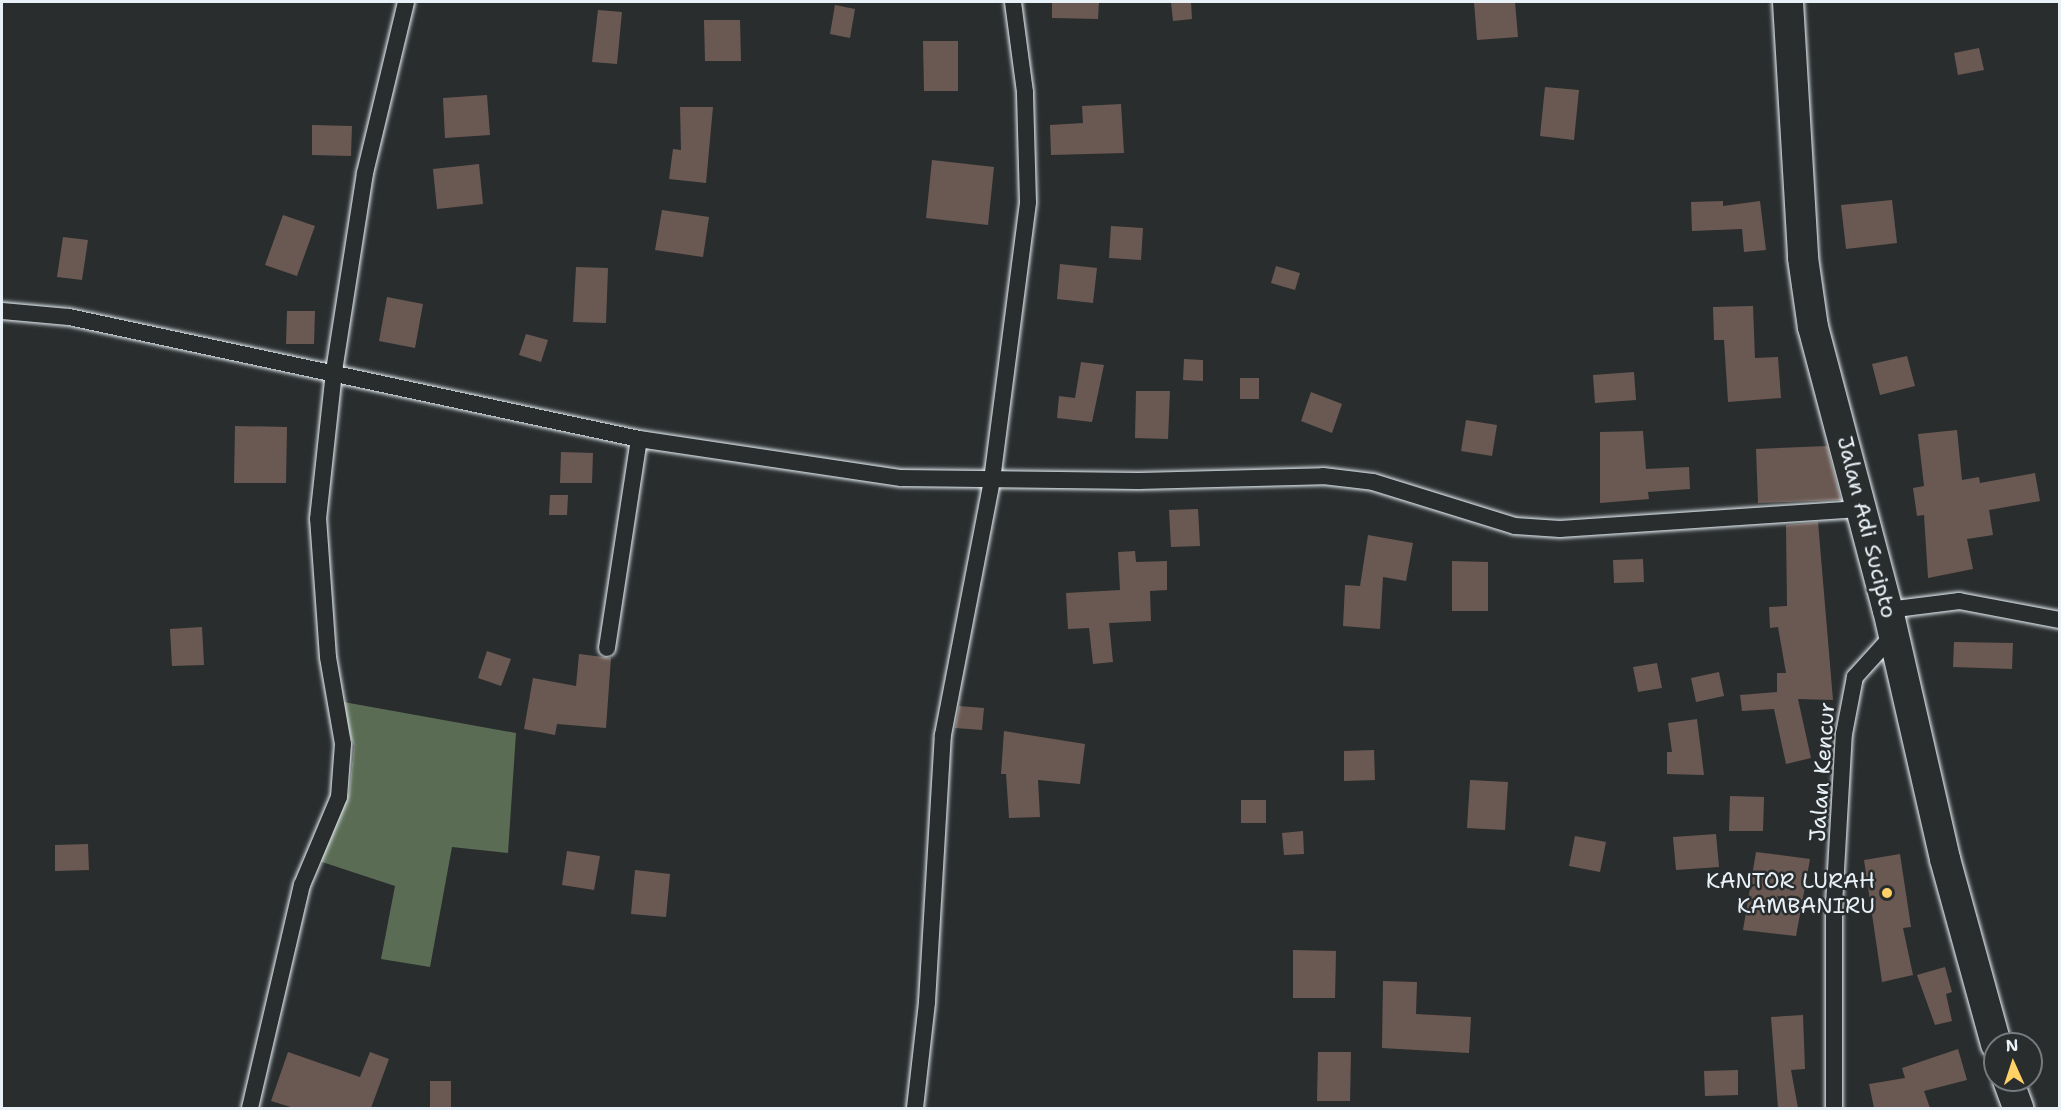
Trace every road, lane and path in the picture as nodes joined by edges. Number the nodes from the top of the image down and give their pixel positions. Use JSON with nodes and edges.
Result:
{"nodes":[{"id":1,"x":406,"y":2,"type":"edge"},
{"id":2,"x":1014,"y":2,"type":"edge"},
{"id":3,"x":1788,"y":2,"type":"edge"},
{"id":4,"x":2,"y":311,"type":"edge"},
{"id":5,"x":334,"y":371,"type":"junction"},
{"id":6,"x":639,"y":439,"type":"junction"},
{"id":7,"x":992,"y":480,"type":"junction"},
{"id":8,"x":1863,"y":509,"type":"junction"},
{"id":9,"x":2060,"y":620,"type":"edge"},
{"id":10,"x":1891,"y":622,"type":"junction"},
{"id":11,"x":606,"y":648,"type":"dead end"},
{"id":12,"x":1993,"y":1032,"type":"edge"},
{"id":13,"x":2012,"y":1092,"type":"edge"},
{"id":14,"x":250,"y":1108,"type":"edge"},
{"id":15,"x":915,"y":1108,"type":"edge"},
{"id":16,"x":1834,"y":1108,"type":"edge"},
{"id":17,"x":2018,"y":1108,"type":"edge"}],
"edges":[{"from":1,"to":5,"type":"street"},
{"from":2,"to":7,"type":"street"},
{"from":3,"to":8,"type":"highway","name":"Jalan Adi Sucipto"},
{"from":4,"to":5,"type":"street"},
{"from":5,"to":6,"type":"street"},
{"from":5,"to":14,"type":"street"},
{"from":6,"to":7,"type":"street"},
{"from":6,"to":11,"type":"street"},
{"from":7,"to":8,"type":"street"},
{"from":7,"to":15,"type":"street"},
{"from":8,"to":10,"type":"highway","name":"Jalan Adi Sucipto"},
{"from":9,"to":10,"type":"street"},
{"from":10,"to":12,"type":"highway","name":"Jalan Adi Sucipto"},
{"from":10,"to":16,"type":"street","name":"Jalan Kencur"},
{"from":13,"to":17,"type":"highway"}]}
